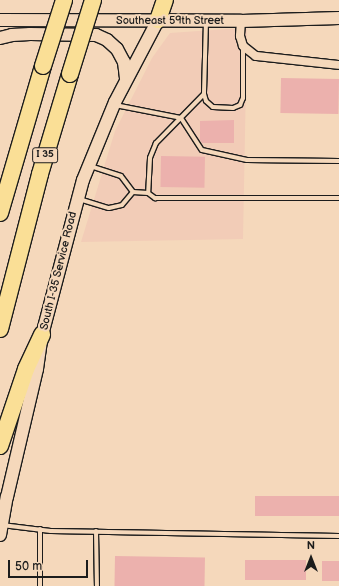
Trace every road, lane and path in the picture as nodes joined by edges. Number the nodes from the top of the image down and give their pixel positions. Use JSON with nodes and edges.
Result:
{"nodes":[{"id":1,"x":64,"y":0,"type":"edge"},
{"id":2,"x":93,"y":0,"type":"edge"},
{"id":3,"x":165,"y":0,"type":"edge"},
{"id":4,"x":339,"y":18,"type":"edge"},
{"id":5,"x":0,"y":20,"type":"edge"},
{"id":6,"x":158,"y":20,"type":"junction"},
{"id":7,"x":206,"y":21,"type":"junction"},
{"id":8,"x":241,"y":21,"type":"junction"},
{"id":9,"x":0,"y":38,"type":"edge"},
{"id":10,"x":242,"y":46,"type":"junction"},
{"id":11,"x":339,"y":65,"type":"edge"},
{"id":12,"x":126,"y":79,"type":"junction"},
{"id":13,"x":204,"y":94,"type":"junction"},
{"id":14,"x":114,"y":104,"type":"junction"},
{"id":15,"x":181,"y":118,"type":"junction"},
{"id":16,"x":339,"y":161,"type":"edge"},
{"id":17,"x":89,"y":165,"type":"junction"},
{"id":18,"x":133,"y":192,"type":"junction"},
{"id":19,"x":148,"y":194,"type":"junction"},
{"id":20,"x":339,"y":198,"type":"edge"},
{"id":21,"x":78,"y":199,"type":"junction"},
{"id":22,"x":0,"y":213,"type":"edge"},
{"id":23,"x":0,"y":329,"type":"edge"},
{"id":24,"x":42,"y":335,"type":"junction"},
{"id":25,"x":0,"y":446,"type":"edge"},
{"id":26,"x":40,"y":529,"type":"junction"},
{"id":27,"x":1,"y":530,"type":"edge"},
{"id":28,"x":96,"y":532,"type":"junction"},
{"id":29,"x":339,"y":536,"type":"edge"},
{"id":30,"x":40,"y":586,"type":"edge"},
{"id":31,"x":97,"y":586,"type":"edge"}],
"edges":[{"from":1,"to":22,"type":"highway","number":"I 35","bridge":true},
{"from":2,"to":23,"type":"highway","number":"I 35","bridge":true},
{"from":3,"to":6,"type":"highway"},
{"from":4,"to":8,"type":"main road","name":"Southeast 59th Street"},
{"from":5,"to":6,"type":"main road","name":"Southeast 59th Street"},
{"from":6,"to":7,"type":"main road","name":"Southeast 59th Street"},
{"from":6,"to":12,"type":"main road","name":"South I-35 Service Road"},
{"from":7,"to":8,"type":"main road","name":"Southeast 59th Street"},
{"from":7,"to":13,"type":"lane"},
{"from":8,"to":10,"type":"street"},
{"from":9,"to":12,"type":"main road"},
{"from":10,"to":11,"type":"street"},
{"from":10,"to":13,"type":"lane"},
{"from":12,"to":14,"type":"main road","name":"South I-35 Service Road"},
{"from":13,"to":15,"type":"lane"},
{"from":14,"to":15,"type":"lane"},
{"from":14,"to":17,"type":"main road","name":"South I-35 Service Road"},
{"from":15,"to":16,"type":"lane"},
{"from":15,"to":19,"type":"lane"},
{"from":17,"to":18,"type":"lane"},
{"from":17,"to":21,"type":"main road","name":"South I-35 Service Road"},
{"from":18,"to":19,"type":"lane"},
{"from":18,"to":21,"type":"lane"},
{"from":19,"to":20,"type":"lane"},
{"from":21,"to":24,"type":"main road","name":"South I-35 Service Road"},
{"from":24,"to":25,"type":"highway"},
{"from":24,"to":27,"type":"main road","name":"South I-35 Service Road"},
{"from":26,"to":27,"type":"lane"},
{"from":26,"to":28,"type":"lane"},
{"from":26,"to":30,"type":"lane"},
{"from":28,"to":29,"type":"lane"},
{"from":28,"to":31,"type":"lane"}]}
